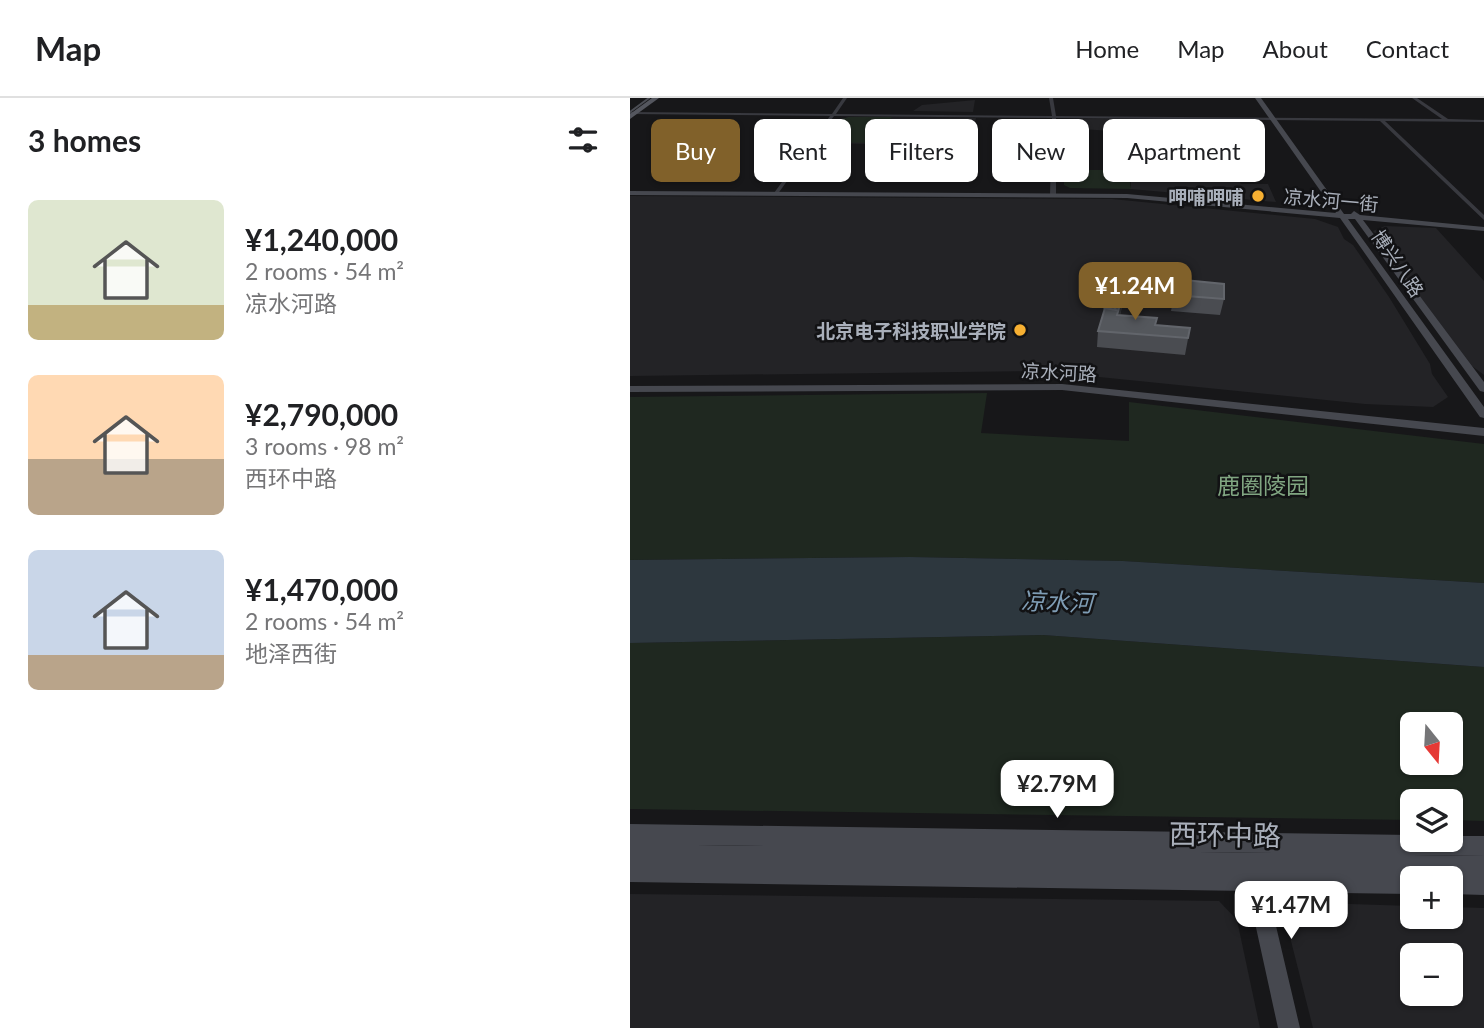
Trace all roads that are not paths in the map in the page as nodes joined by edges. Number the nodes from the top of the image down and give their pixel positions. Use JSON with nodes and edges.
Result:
{"nodes":[{"id":1,"x":656,"y":98,"type":"edge"},
{"id":2,"x":845,"y":98,"type":"edge"},
{"id":3,"x":1051,"y":98,"type":"edge"},
{"id":4,"x":1258,"y":98,"type":"edge"},
{"id":5,"x":1265,"y":98,"type":"edge"},
{"id":6,"x":1413,"y":98,"type":"edge"},
{"id":7,"x":632,"y":114,"type":"edge"},
{"id":8,"x":835,"y":114,"type":"junction"},
{"id":9,"x":1054,"y":116,"type":"junction"},
{"id":10,"x":1274,"y":118,"type":"junction"},
{"id":11,"x":1380,"y":119,"type":"junction"},
{"id":12,"x":1446,"y":120,"type":"junction"},
{"id":13,"x":1484,"y":121,"type":"edge"},
{"id":14,"x":1331,"y":184,"type":"dead end"},
{"id":15,"x":630,"y":190,"type":"edge"},
{"id":16,"x":779,"y":191,"type":"junction"},
{"id":17,"x":1053,"y":193,"type":"junction"},
{"id":18,"x":1346,"y":203,"type":"dead end"},
{"id":19,"x":1349,"y":215,"type":"junction"},
{"id":20,"x":1484,"y":218,"type":"edge"},
{"id":21,"x":1484,"y":226,"type":"edge"},
{"id":22,"x":630,"y":382,"type":"edge"},
{"id":23,"x":630,"y":389,"type":"edge"},
{"id":24,"x":1484,"y":389,"type":"edge"},
{"id":25,"x":1484,"y":415,"type":"edge"},
{"id":26,"x":1484,"y":424,"type":"edge"},
{"id":27,"x":1484,"y":432,"type":"edge"},
{"id":28,"x":630,"y":834,"type":"edge"},
{"id":29,"x":1484,"y":846,"type":"edge"},
{"id":30,"x":630,"y":854,"type":"edge"},
{"id":31,"x":1484,"y":866,"type":"edge"},
{"id":32,"x":630,"y":872,"type":"edge"},
{"id":33,"x":1254,"y":872,"type":"junction"},
{"id":34,"x":1400,"y":883,"type":"edge"},
{"id":35,"x":1463,"y":884,"type":"edge"},
{"id":36,"x":1484,"y":885,"type":"edge"},
{"id":37,"x":1289,"y":1028,"type":"edge"}],
"edges":[{"from":1,"to":7,"type":"main road"},
{"from":2,"to":8,"type":"street"},
{"from":3,"to":9,"type":"street"},
{"from":4,"to":10,"type":"main road","name":"博兴八路"},
{"from":5,"to":10,"type":"main road","name":"博兴八路"},
{"from":6,"to":12,"type":"street"},
{"from":7,"to":8,"type":"street"},
{"from":8,"to":9,"type":"street"},
{"from":8,"to":16,"type":"street"},
{"from":9,"to":10,"type":"street"},
{"from":9,"to":17,"type":"street"},
{"from":10,"to":11,"type":"street"},
{"from":10,"to":14,"type":"main road","name":"博兴八路"},
{"from":10,"to":19,"type":"main road","name":"博兴八路"},
{"from":11,"to":12,"type":"street"},
{"from":11,"to":20,"type":"street"},
{"from":12,"to":13,"type":"street"},
{"from":15,"to":16,"type":"main road","name":"凉水河一街"},
{"from":16,"to":17,"type":"main road","name":"凉水河一街"},
{"from":17,"to":19,"type":"main road","name":"凉水河一街"},
{"from":18,"to":19,"type":"main road","name":"博兴八路"},
{"from":19,"to":21,"type":"main road","name":"凉水河一街"},
{"from":19,"to":24,"type":"main road","name":"博兴八路"},
{"from":19,"to":25,"type":"main road","name":"博兴八路"},
{"from":22,"to":26,"type":"main road","name":"凉水河路"},
{"from":23,"to":27,"type":"main road","name":"凉水河路"},
{"from":28,"to":29,"type":"main road","name":"西环中路"},
{"from":30,"to":33,"type":"main road","name":"西环中路"},
{"from":31,"to":33,"type":"main road","name":"西环中路"},
{"from":32,"to":33,"type":"main road"},
{"from":33,"to":34,"type":"main road"},
{"from":33,"to":37,"type":"main road"},
{"from":35,"to":36,"type":"main road"}]}
